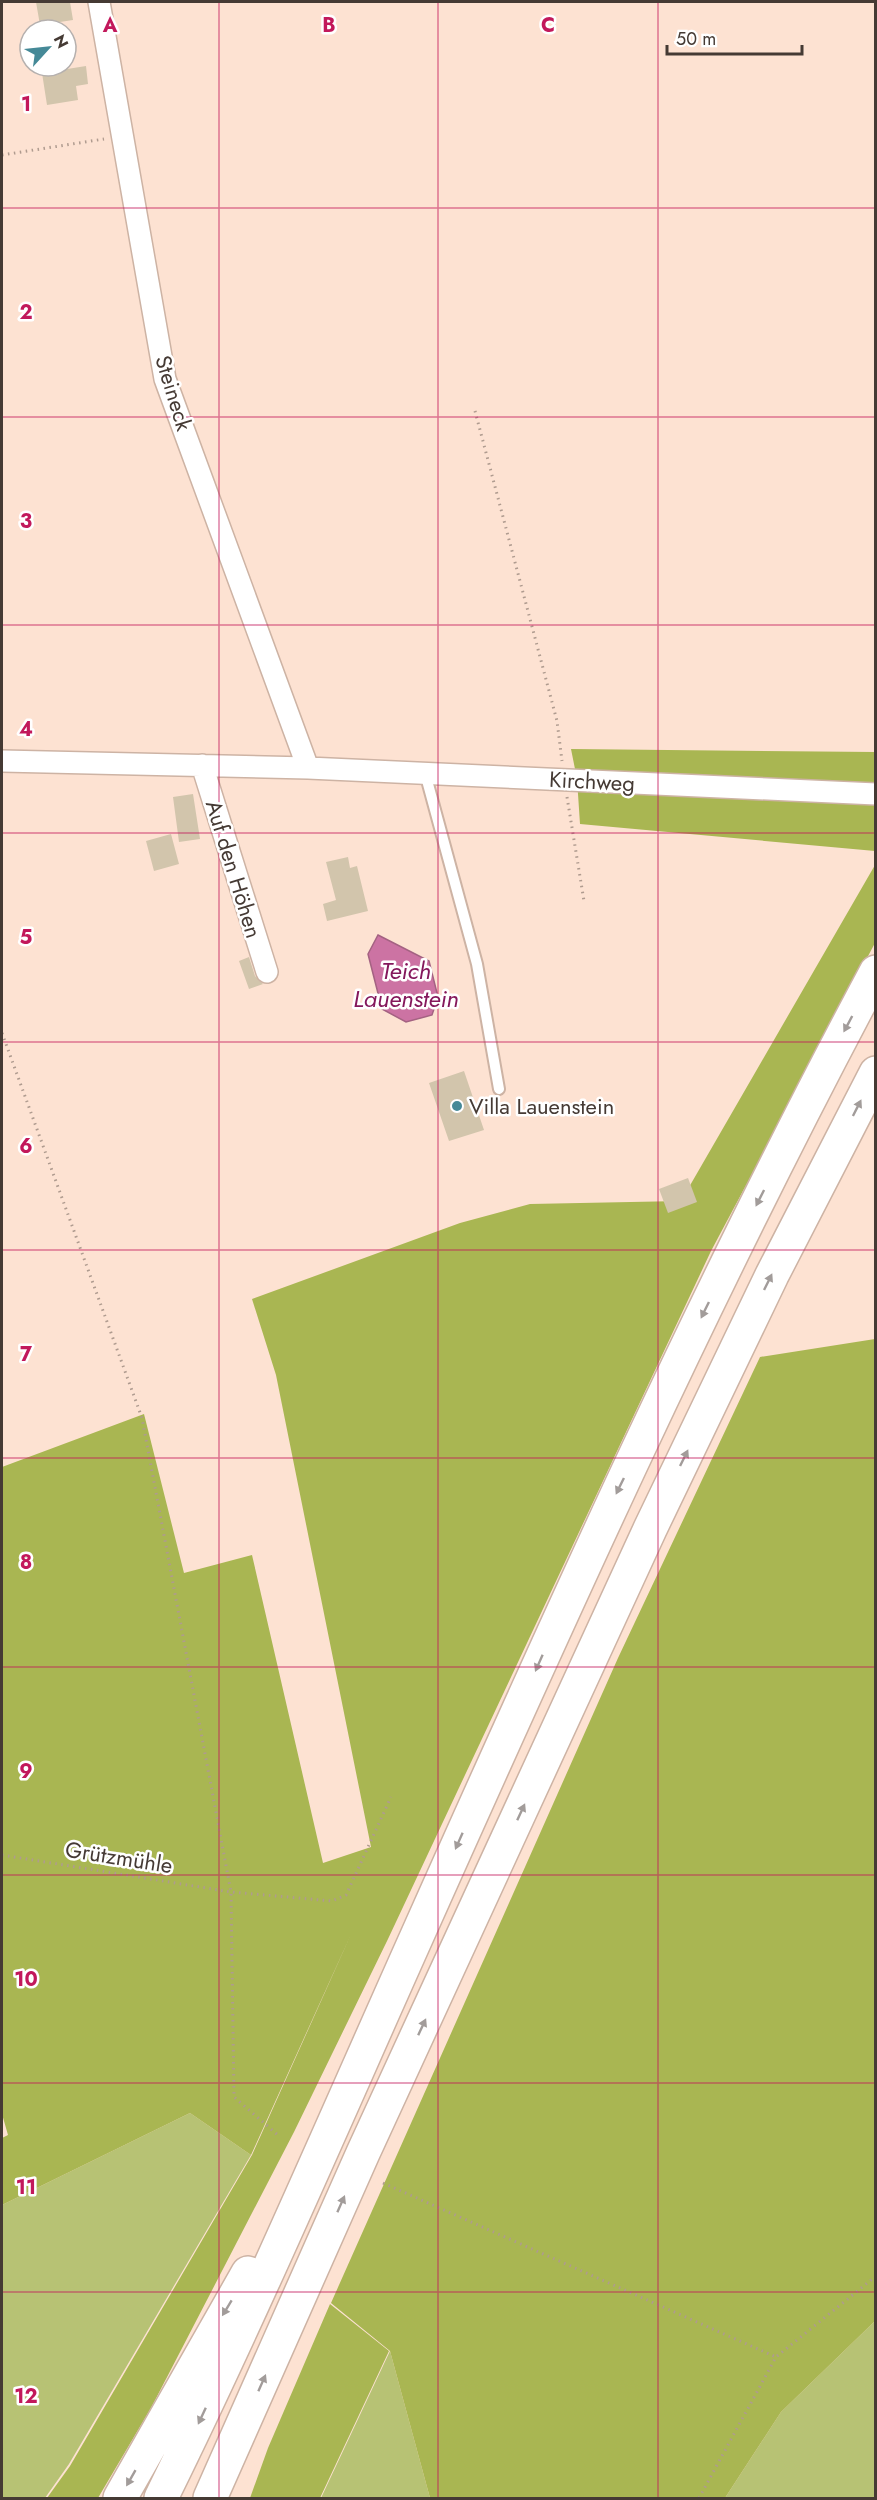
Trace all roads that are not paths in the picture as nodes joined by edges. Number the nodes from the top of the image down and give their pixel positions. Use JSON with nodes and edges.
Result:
{"nodes":[{"id":1,"x":99,"y":2,"type":"edge"},
{"id":2,"x":2,"y":761,"type":"edge"},
{"id":3,"x":202,"y":765,"type":"junction"},
{"id":4,"x":308,"y":768,"type":"junction"},
{"id":5,"x":424,"y":773,"type":"junction"},
{"id":6,"x":876,"y":794,"type":"edge"},
{"id":7,"x":267,"y":972,"type":"dead end"},
{"id":8,"x":876,"y":972,"type":"edge"},
{"id":9,"x":876,"y":1073,"type":"edge"},
{"id":10,"x":499,"y":1089,"type":"dead end"},
{"id":11,"x":287,"y":2229,"type":"junction"},
{"id":12,"x":120,"y":2499,"type":"edge"},
{"id":13,"x":161,"y":2499,"type":"edge"},
{"id":14,"x":210,"y":2499,"type":"edge"}],
"edges":[{"from":1,"to":4,"type":"street","name":"Steineck"},
{"from":2,"to":3,"type":"street","name":"Auf den Höhen"},
{"from":3,"to":4,"type":"street","name":"Auf den Höhen"},
{"from":3,"to":7,"type":"street","name":"Auf den Höhen"},
{"from":4,"to":5,"type":"street","name":"Kirchweg"},
{"from":5,"to":6,"type":"street","name":"Kirchweg"},
{"from":5,"to":10,"type":"lane"},
{"from":8,"to":11,"type":"highway","one_way":true},
{"from":14,"to":9,"type":"highway","one_way":true},
{"from":11,"to":12,"type":"highway","one_way":true},
{"from":11,"to":13,"type":"highway","one_way":true}]}
